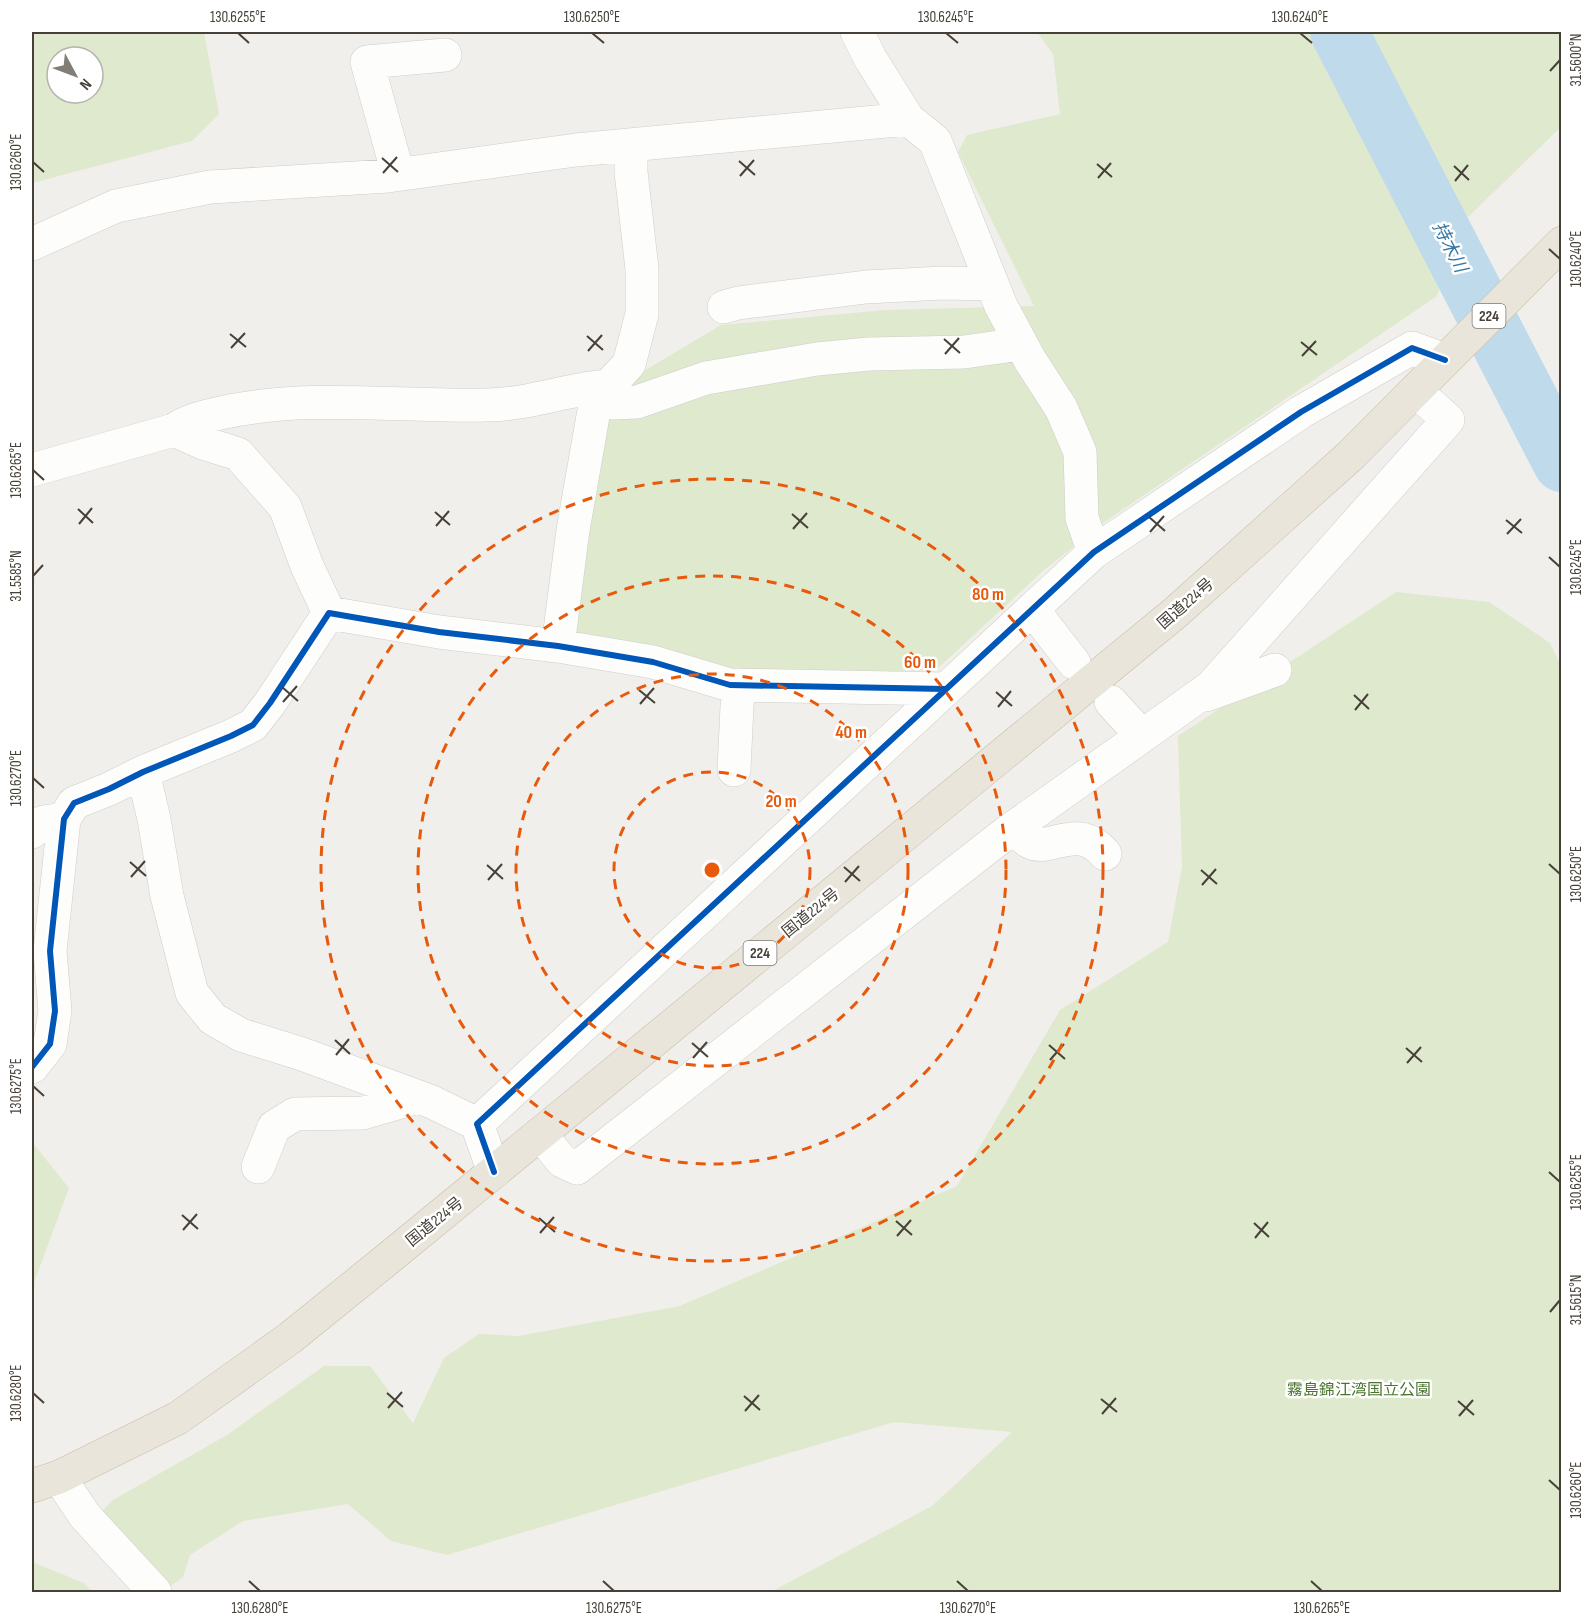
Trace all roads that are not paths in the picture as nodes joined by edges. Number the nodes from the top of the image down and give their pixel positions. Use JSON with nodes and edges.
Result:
{"nodes":[{"id":1,"x":857,"y":32,"type":"edge"},
{"id":2,"x":445,"y":56,"type":"dead end"},
{"id":3,"x":908,"y":119,"type":"junction"},
{"id":4,"x":630,"y":145,"type":"junction"},
{"id":5,"x":398,"y":174,"type":"junction"},
{"id":6,"x":1562,"y":243,"type":"edge"},
{"id":7,"x":32,"y":244,"type":"edge"},
{"id":8,"x":992,"y":284,"type":"junction"},
{"id":9,"x":724,"y":307,"type":"dead end"},
{"id":10,"x":1021,"y":344,"type":"junction"},
{"id":11,"x":1445,"y":360,"type":"junction"},
{"id":12,"x":1416,"y":391,"type":"junction"},
{"id":13,"x":602,"y":392,"type":"junction"},
{"id":14,"x":174,"y":430,"type":"junction"},
{"id":15,"x":32,"y":470,"type":"edge"},
{"id":16,"x":1094,"y":552,"type":"junction"},
{"id":17,"x":1032,"y":609,"type":"junction"},
{"id":18,"x":329,"y":613,"type":"junction"},
{"id":19,"x":558,"y":646,"type":"junction"},
{"id":20,"x":1074,"y":663,"type":"dead end"},
{"id":21,"x":1275,"y":670,"type":"dead end"},
{"id":22,"x":738,"y":685,"type":"junction"},
{"id":23,"x":945,"y":689,"type":"junction"},
{"id":24,"x":1192,"y":700,"type":"junction"},
{"id":25,"x":1111,"y":702,"type":"dead end"},
{"id":26,"x":1142,"y":736,"type":"junction"},
{"id":27,"x":735,"y":770,"type":"dead end"},
{"id":28,"x":143,"y":772,"type":"junction"},
{"id":29,"x":64,"y":819,"type":"junction"},
{"id":30,"x":1015,"y":827,"type":"junction"},
{"id":31,"x":32,"y":832,"type":"edge"},
{"id":32,"x":1105,"y":854,"type":"dead end"},
{"id":33,"x":41,"y":949,"type":"edge"},
{"id":34,"x":32,"y":1067,"type":"edge"},
{"id":35,"x":418,"y":1097,"type":"junction"},
{"id":36,"x":477,"y":1124,"type":"junction"},
{"id":37,"x":540,"y":1134,"type":"junction"},
{"id":38,"x":258,"y":1167,"type":"dead end"},
{"id":39,"x":494,"y":1172,"type":"junction"},
{"id":40,"x":45,"y":1481,"type":"edge"},
{"id":41,"x":155,"y":1593,"type":"edge"}],
"edges":[{"from":1,"to":3,"type":"street"},
{"from":2,"to":5,"type":"street"},
{"from":3,"to":4,"type":"street"},
{"from":3,"to":8,"type":"street"},
{"from":4,"to":5,"type":"street"},
{"from":4,"to":13,"type":"street"},
{"from":5,"to":7,"type":"street"},
{"from":6,"to":11,"type":"highway","name":"国道224号","number":"224"},
{"from":8,"to":9,"type":"street"},
{"from":8,"to":10,"type":"street"},
{"from":10,"to":13,"type":"street"},
{"from":10,"to":16,"type":"street"},
{"from":11,"to":12,"type":"highway","name":"国道224号","number":"224"},
{"from":11,"to":16,"type":"street"},
{"from":12,"to":24,"type":"street"},
{"from":12,"to":37,"type":"highway","name":"国道224号","number":"224"},
{"from":13,"to":14,"type":"street"},
{"from":13,"to":19,"type":"street"},
{"from":14,"to":15,"type":"street"},
{"from":14,"to":18,"type":"street"},
{"from":16,"to":17,"type":"street"},
{"from":17,"to":20,"type":"street"},
{"from":17,"to":23,"type":"street"},
{"from":18,"to":19,"type":"street"},
{"from":18,"to":28,"type":"street"},
{"from":19,"to":22,"type":"street"},
{"from":21,"to":24,"type":"street"},
{"from":22,"to":23,"type":"street"},
{"from":22,"to":27,"type":"street"},
{"from":23,"to":36,"type":"street"},
{"from":24,"to":26,"type":"street"},
{"from":25,"to":26,"type":"street"},
{"from":26,"to":30,"type":"street"},
{"from":28,"to":29,"type":"street"},
{"from":28,"to":35,"type":"street"},
{"from":29,"to":31,"type":"street"},
{"from":29,"to":33,"type":"street"},
{"from":30,"to":32,"type":"street"},
{"from":30,"to":37,"type":"street"},
{"from":33,"to":34,"type":"street"},
{"from":35,"to":36,"type":"street"},
{"from":35,"to":38,"type":"street"},
{"from":36,"to":39,"type":"street"},
{"from":37,"to":39,"type":"highway","name":"国道224号","number":"224"},
{"from":39,"to":40,"type":"highway","name":"国道224号","number":"224"},
{"from":40,"to":41,"type":"street"}]}
